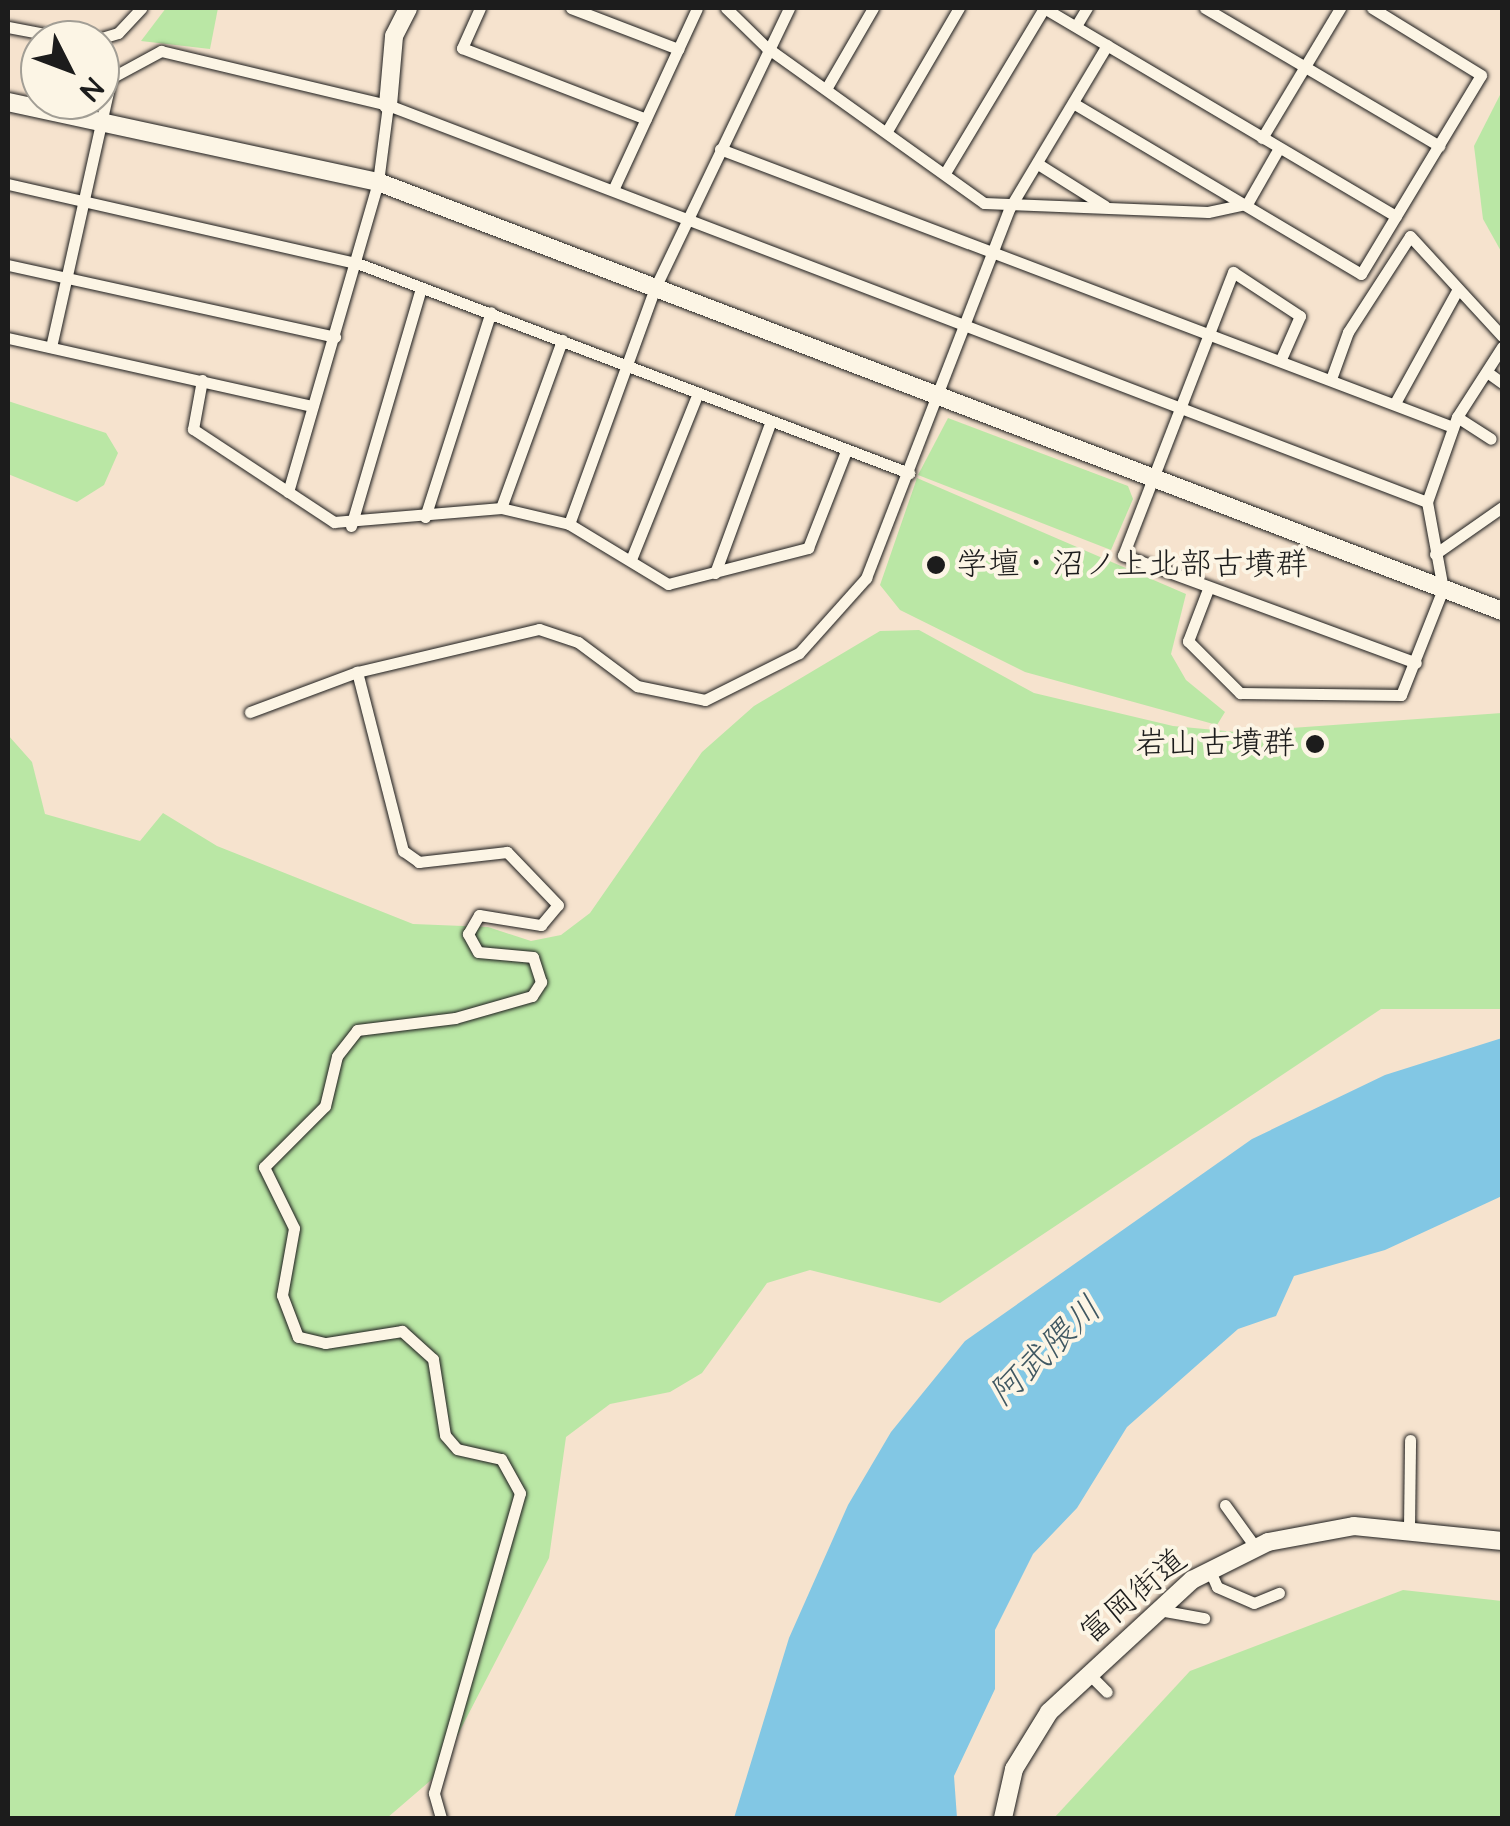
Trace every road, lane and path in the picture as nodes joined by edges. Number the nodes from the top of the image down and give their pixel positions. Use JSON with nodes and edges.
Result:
{"nodes":[{"id":1,"x":142,"y":8,"type":"edge"},
{"id":2,"x":408,"y":8,"type":"edge"},
{"id":3,"x":480,"y":8,"type":"edge"},
{"id":4,"x":572,"y":8,"type":"edge"},
{"id":5,"x":697,"y":8,"type":"edge"},
{"id":6,"x":726,"y":8,"type":"edge"},
{"id":7,"x":789,"y":8,"type":"edge"},
{"id":8,"x":874,"y":8,"type":"edge"},
{"id":9,"x":960,"y":8,"type":"edge"},
{"id":10,"x":1087,"y":8,"type":"edge"},
{"id":11,"x":1205,"y":8,"type":"edge"},
{"id":12,"x":1340,"y":8,"type":"edge"},
{"id":13,"x":1372,"y":8,"type":"edge"},
{"id":14,"x":1076,"y":26,"type":"junction"},
{"id":15,"x":120,"y":32,"type":"edge"},
{"id":16,"x":1107,"y":45,"type":"junction"},
{"id":17,"x":766,"y":47,"type":"junction"},
{"id":18,"x":678,"y":49,"type":"junction"},
{"id":19,"x":1304,"y":66,"type":"junction"},
{"id":20,"x":826,"y":88,"type":"junction"},
{"id":21,"x":8,"y":102,"type":"edge"},
{"id":22,"x":1073,"y":104,"type":"junction"},
{"id":23,"x":388,"y":105,"type":"junction"},
{"id":24,"x":646,"y":119,"type":"junction"},
{"id":25,"x":102,"y":122,"type":"junction"},
{"id":26,"x":886,"y":131,"type":"junction"},
{"id":27,"x":1262,"y":138,"type":"junction"},
{"id":28,"x":1439,"y":146,"type":"junction"},
{"id":29,"x":1279,"y":148,"type":"junction"},
{"id":30,"x":720,"y":149,"type":"junction"},
{"id":31,"x":1038,"y":164,"type":"junction"},
{"id":32,"x":945,"y":172,"type":"junction"},
{"id":33,"x":378,"y":182,"type":"junction"},
{"id":34,"x":8,"y":184,"type":"edge"},
{"id":35,"x":612,"y":190,"type":"junction"},
{"id":36,"x":84,"y":200,"type":"junction"},
{"id":37,"x":1247,"y":204,"type":"junction"},
{"id":38,"x":1105,"y":206,"type":"junction"},
{"id":39,"x":1009,"y":209,"type":"junction"},
{"id":40,"x":1396,"y":216,"type":"junction"},
{"id":41,"x":686,"y":219,"type":"junction"},
{"id":42,"x":992,"y":251,"type":"junction"},
{"id":43,"x":357,"y":263,"type":"junction"},
{"id":44,"x":8,"y":265,"type":"edge"},
{"id":45,"x":66,"y":278,"type":"junction"},
{"id":46,"x":420,"y":288,"type":"junction"},
{"id":47,"x":655,"y":288,"type":"junction"},
{"id":48,"x":1458,"y":289,"type":"junction"},
{"id":49,"x":491,"y":312,"type":"junction"},
{"id":50,"x":964,"y":324,"type":"junction"},
{"id":51,"x":1209,"y":333,"type":"junction"},
{"id":52,"x":1502,"y":336,"type":"edge"},
{"id":53,"x":335,"y":337,"type":"junction"},
{"id":54,"x":8,"y":338,"type":"edge"},
{"id":55,"x":562,"y":340,"type":"junction"},
{"id":56,"x":1502,"y":347,"type":"edge"},
{"id":57,"x":51,"y":348,"type":"junction"},
{"id":58,"x":1281,"y":360,"type":"junction"},
{"id":59,"x":626,"y":365,"type":"junction"},
{"id":60,"x":1487,"y":372,"type":"junction"},
{"id":61,"x":1330,"y":379,"type":"junction"},
{"id":62,"x":202,"y":380,"type":"junction"},
{"id":63,"x":1502,"y":382,"type":"edge"},
{"id":64,"x":698,"y":394,"type":"junction"},
{"id":65,"x":936,"y":400,"type":"junction"},
{"id":66,"x":1396,"y":404,"type":"junction"},
{"id":67,"x":312,"y":406,"type":"junction"},
{"id":68,"x":1179,"y":407,"type":"junction"},
{"id":69,"x":771,"y":421,"type":"junction"},
{"id":70,"x":1455,"y":422,"type":"junction"},
{"id":71,"x":1491,"y":438,"type":"dead end"},
{"id":72,"x":846,"y":451,"type":"junction"},
{"id":73,"x":908,"y":474,"type":"junction"},
{"id":74,"x":1152,"y":480,"type":"junction"},
{"id":75,"x":288,"y":492,"type":"junction"},
{"id":76,"x":1427,"y":502,"type":"junction"},
{"id":77,"x":1502,"y":507,"type":"edge"},
{"id":78,"x":501,"y":508,"type":"junction"},
{"id":79,"x":425,"y":517,"type":"junction"},
{"id":80,"x":569,"y":524,"type":"junction"},
{"id":81,"x":351,"y":526,"type":"junction"},
{"id":82,"x":1435,"y":554,"type":"junction"},
{"id":83,"x":632,"y":557,"type":"junction"},
{"id":84,"x":715,"y":573,"type":"junction"},
{"id":85,"x":1208,"y":588,"type":"junction"},
{"id":86,"x":1443,"y":588,"type":"junction"},
{"id":87,"x":1502,"y":611,"type":"edge"},
{"id":88,"x":1416,"y":663,"type":"junction"},
{"id":89,"x":357,"y":672,"type":"junction"},
{"id":90,"x":250,"y":712,"type":"dead end"},
{"id":91,"x":1410,"y":1440,"type":"dead end"},
{"id":92,"x":1225,"y":1505,"type":"dead end"},
{"id":93,"x":1409,"y":1528,"type":"junction"},
{"id":94,"x":1502,"y":1541,"type":"edge"},
{"id":95,"x":1256,"y":1548,"type":"junction"},
{"id":96,"x":1210,"y":1571,"type":"junction"},
{"id":97,"x":1279,"y":1594,"type":"dead end"},
{"id":98,"x":1159,"y":1610,"type":"junction"},
{"id":99,"x":1204,"y":1618,"type":"dead end"},
{"id":100,"x":1089,"y":1674,"type":"junction"},
{"id":101,"x":1107,"y":1692,"type":"dead end"},
{"id":102,"x":441,"y":1818,"type":"edge"},
{"id":103,"x":1003,"y":1818,"type":"edge"}],
"edges":[{"from":1,"to":15,"type":"street"},
{"from":2,"to":23,"type":"street"},
{"from":3,"to":24,"type":"street"},
{"from":4,"to":18,"type":"street"},
{"from":5,"to":18,"type":"street"},
{"from":6,"to":17,"type":"street"},
{"from":7,"to":17,"type":"street"},
{"from":8,"to":20,"type":"street"},
{"from":9,"to":26,"type":"street"},
{"from":10,"to":14,"type":"street"},
{"from":11,"to":19,"type":"street"},
{"from":12,"to":19,"type":"street"},
{"from":13,"to":28,"type":"street"},
{"from":14,"to":16,"type":"street"},
{"from":14,"to":32,"type":"street"},
{"from":16,"to":22,"type":"street"},
{"from":16,"to":27,"type":"street"},
{"from":17,"to":20,"type":"street"},
{"from":17,"to":30,"type":"street"},
{"from":18,"to":24,"type":"street"},
{"from":19,"to":27,"type":"street"},
{"from":19,"to":28,"type":"street"},
{"from":20,"to":26,"type":"street"},
{"from":21,"to":25,"type":"street"},
{"from":22,"to":31,"type":"street"},
{"from":22,"to":37,"type":"street"},
{"from":23,"to":25,"type":"street"},
{"from":23,"to":33,"type":"street"},
{"from":23,"to":35,"type":"street"},
{"from":24,"to":35,"type":"street"},
{"from":25,"to":33,"type":"street"},
{"from":25,"to":36,"type":"street"},
{"from":26,"to":32,"type":"street"},
{"from":27,"to":29,"type":"street"},
{"from":28,"to":40,"type":"street"},
{"from":29,"to":37,"type":"street"},
{"from":29,"to":40,"type":"street"},
{"from":30,"to":41,"type":"street"},
{"from":30,"to":42,"type":"street"},
{"from":31,"to":38,"type":"street"},
{"from":31,"to":39,"type":"street"},
{"from":32,"to":39,"type":"street"},
{"from":33,"to":43,"type":"street"},
{"from":33,"to":47,"type":"street"},
{"from":34,"to":36,"type":"street"},
{"from":35,"to":41,"type":"street"},
{"from":36,"to":43,"type":"street"},
{"from":36,"to":45,"type":"street"},
{"from":37,"to":38,"type":"street"},
{"from":37,"to":40,"type":"street"},
{"from":38,"to":39,"type":"street"},
{"from":39,"to":42,"type":"street"},
{"from":41,"to":47,"type":"street"},
{"from":41,"to":50,"type":"street"},
{"from":42,"to":50,"type":"street"},
{"from":42,"to":51,"type":"street"},
{"from":43,"to":46,"type":"street"},
{"from":43,"to":53,"type":"street"},
{"from":44,"to":45,"type":"street"},
{"from":45,"to":53,"type":"street"},
{"from":45,"to":57,"type":"street"},
{"from":46,"to":49,"type":"street"},
{"from":46,"to":81,"type":"street"},
{"from":47,"to":59,"type":"street"},
{"from":47,"to":65,"type":"street"},
{"from":48,"to":52,"type":"street"},
{"from":48,"to":61,"type":"street"},
{"from":48,"to":66,"type":"street"},
{"from":49,"to":55,"type":"street"},
{"from":49,"to":79,"type":"street"},
{"from":50,"to":65,"type":"street"},
{"from":50,"to":68,"type":"street"},
{"from":51,"to":58,"type":"street"},
{"from":51,"to":58,"type":"street"},
{"from":51,"to":68,"type":"street"},
{"from":53,"to":67,"type":"street"},
{"from":54,"to":57,"type":"street"},
{"from":55,"to":59,"type":"street"},
{"from":55,"to":78,"type":"street"},
{"from":56,"to":60,"type":"street"},
{"from":57,"to":62,"type":"street"},
{"from":58,"to":61,"type":"street"},
{"from":59,"to":64,"type":"street"},
{"from":59,"to":80,"type":"street"},
{"from":60,"to":63,"type":"street"},
{"from":60,"to":70,"type":"street"},
{"from":61,"to":66,"type":"street"},
{"from":62,"to":67,"type":"street"},
{"from":62,"to":75,"type":"street"},
{"from":64,"to":69,"type":"street"},
{"from":64,"to":83,"type":"street"},
{"from":65,"to":73,"type":"street"},
{"from":65,"to":74,"type":"street"},
{"from":66,"to":70,"type":"street"},
{"from":67,"to":75,"type":"street"},
{"from":68,"to":74,"type":"street"},
{"from":68,"to":76,"type":"street"},
{"from":69,"to":72,"type":"street"},
{"from":69,"to":84,"type":"street"},
{"from":70,"to":71,"type":"street"},
{"from":70,"to":76,"type":"street"},
{"from":72,"to":73,"type":"street"},
{"from":72,"to":84,"type":"street"},
{"from":73,"to":89,"type":"street"},
{"from":74,"to":85,"type":"street"},
{"from":74,"to":86,"type":"street"},
{"from":75,"to":81,"type":"street"},
{"from":76,"to":82,"type":"street"},
{"from":77,"to":82,"type":"street"},
{"from":78,"to":79,"type":"street"},
{"from":78,"to":80,"type":"street"},
{"from":79,"to":81,"type":"street"},
{"from":80,"to":83,"type":"street"},
{"from":82,"to":86,"type":"street"},
{"from":83,"to":84,"type":"street"},
{"from":85,"to":88,"type":"street"},
{"from":85,"to":88,"type":"street"},
{"from":86,"to":87,"type":"street"},
{"from":86,"to":88,"type":"street"},
{"from":89,"to":90,"type":"street"},
{"from":89,"to":102,"type":"street"},
{"from":91,"to":93,"type":"street"},
{"from":92,"to":95,"type":"street"},
{"from":93,"to":94,"type":"street","name":"富岡街道"},
{"from":93,"to":95,"type":"street","name":"富岡街道"},
{"from":95,"to":96,"type":"street","name":"富岡街道"},
{"from":96,"to":97,"type":"street"},
{"from":96,"to":98,"type":"street","name":"富岡街道"},
{"from":98,"to":99,"type":"street"},
{"from":98,"to":100,"type":"street","name":"富岡街道"},
{"from":100,"to":101,"type":"street"},
{"from":100,"to":103,"type":"street","name":"富岡街道"}]}
